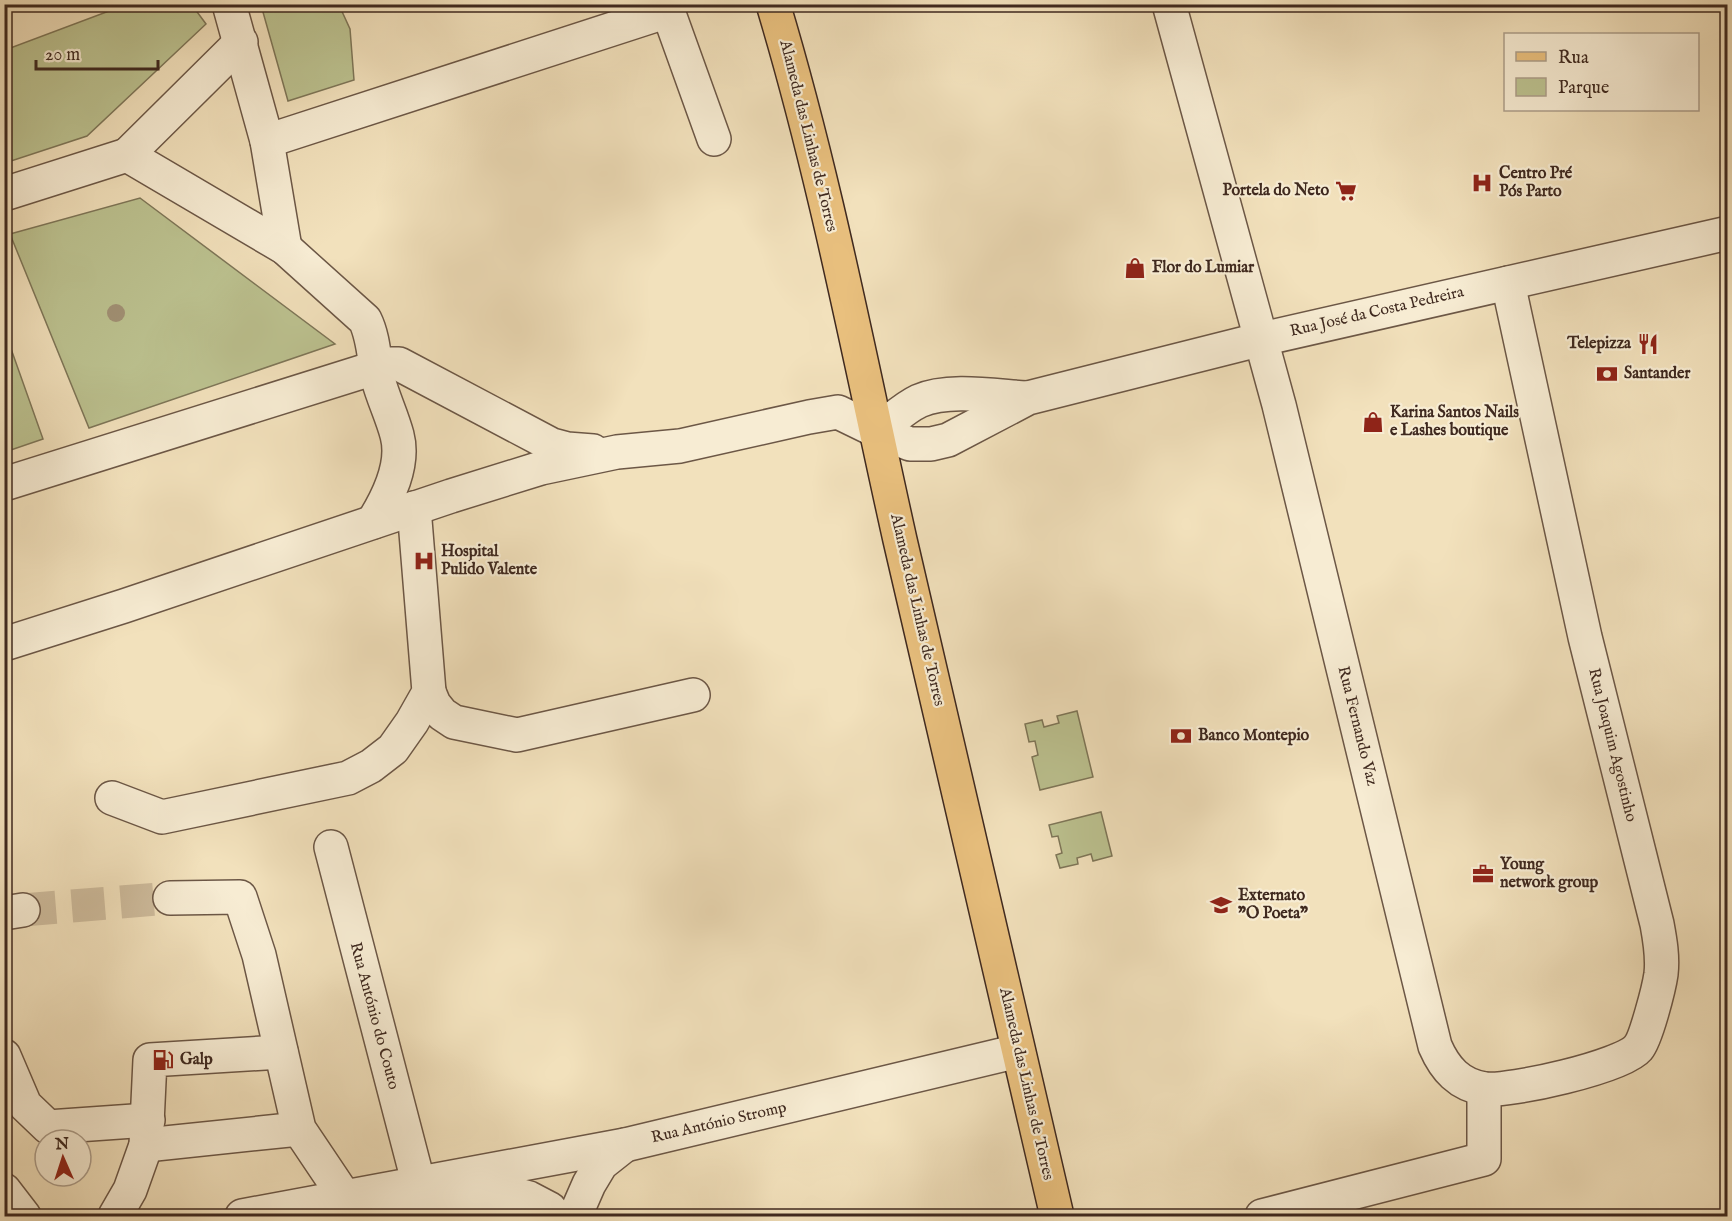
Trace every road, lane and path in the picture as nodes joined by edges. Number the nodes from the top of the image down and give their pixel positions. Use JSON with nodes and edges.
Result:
{"nodes":[{"id":1,"x":229,"y":4,"type":"edge"},
{"id":2,"x":773,"y":4,"type":"edge"},
{"id":3,"x":1169,"y":4,"type":"edge"},
{"id":4,"x":667,"y":8,"type":"edge"},
{"id":5,"x":240,"y":42,"type":"junction"},
{"id":6,"x":714,"y":139,"type":"dead end"},
{"id":7,"x":267,"y":141,"type":"junction"},
{"id":8,"x":127,"y":155,"type":"junction"},
{"id":9,"x":4,"y":194,"type":"edge"},
{"id":10,"x":1728,"y":233,"type":"edge"},
{"id":11,"x":285,"y":248,"type":"junction"},
{"id":12,"x":1508,"y":283,"type":"junction"},
{"id":13,"x":1262,"y":339,"type":"junction"},
{"id":14,"x":375,"y":367,"type":"junction"},
{"id":15,"x":1028,"y":398,"type":"junction"},
{"id":16,"x":877,"y":431,"type":"junction"},
{"id":17,"x":617,"y":452,"type":"junction"},
{"id":18,"x":4,"y":484,"type":"edge"},
{"id":19,"x":414,"y":508,"type":"junction"},
{"id":20,"x":373,"y":522,"type":"junction"},
{"id":21,"x":4,"y":644,"type":"edge"},
{"id":22,"x":429,"y":692,"type":"junction"},
{"id":23,"x":693,"y":695,"type":"dead end"},
{"id":24,"x":112,"y":798,"type":"dead end"},
{"id":25,"x":331,"y":847,"type":"dead end"},
{"id":26,"x":170,"y":898,"type":"tunnel mouth"},
{"id":27,"x":1018,"y":1051,"type":"junction"},
{"id":28,"x":281,"y":1052,"type":"junction"},
{"id":29,"x":4,"y":1056,"type":"edge"},
{"id":30,"x":1484,"y":1089,"type":"junction"},
{"id":31,"x":299,"y":1129,"type":"junction"},
{"id":32,"x":147,"y":1133,"type":"junction"},
{"id":33,"x":626,"y":1145,"type":"junction"},
{"id":34,"x":419,"y":1185,"type":"junction"},
{"id":35,"x":346,"y":1199,"type":"junction"},
{"id":36,"x":115,"y":1216,"type":"edge"},
{"id":37,"x":242,"y":1216,"type":"edge"},
{"id":38,"x":386,"y":1216,"type":"edge"},
{"id":39,"x":554,"y":1216,"type":"edge"},
{"id":40,"x":575,"y":1216,"type":"edge"},
{"id":41,"x":1057,"y":1216,"type":"edge"},
{"id":42,"x":1262,"y":1216,"type":"edge"}],
"edges":[{"from":1,"to":5,"type":"street"},
{"from":2,"to":16,"type":"main road","name":"Alameda das Linhas de Torres"},
{"from":3,"to":13,"type":"street","name":"Rua Fernando Vaz"},
{"from":4,"to":6,"type":"street"},
{"from":4,"to":7,"type":"street"},
{"from":5,"to":7,"type":"street"},
{"from":5,"to":8,"type":"street"},
{"from":7,"to":11,"type":"street"},
{"from":8,"to":9,"type":"street"},
{"from":8,"to":11,"type":"street"},
{"from":10,"to":12,"type":"street","name":"Rua José da Costa Pedreira"},
{"from":11,"to":14,"type":"street"},
{"from":12,"to":13,"type":"street","name":"Rua José da Costa Pedreira"},
{"from":12,"to":30,"type":"street","name":"Rua Joaquim Agostinho"},
{"from":13,"to":15,"type":"street","name":"Rua José da Costa Pedreira"},
{"from":13,"to":30,"type":"street","name":"Rua Fernando Vaz"},
{"from":14,"to":17,"type":"street"},
{"from":14,"to":18,"type":"street"},
{"from":14,"to":20,"type":"street"},
{"from":15,"to":16,"type":"street","name":"Rua José da Costa Pedreira"},
{"from":15,"to":16,"type":"street","name":"Rua José da Costa Pedreira"},
{"from":16,"to":17,"type":"street"},
{"from":16,"to":27,"type":"main road","name":"Alameda das Linhas de Torres"},
{"from":17,"to":19,"type":"street"},
{"from":19,"to":20,"type":"street"},
{"from":19,"to":22,"type":"street"},
{"from":20,"to":21,"type":"street"},
{"from":22,"to":23,"type":"street"},
{"from":22,"to":24,"type":"street"},
{"from":25,"to":34,"type":"street","name":"Rua António do Couto"},
{"from":26,"to":28,"type":"street"},
{"from":27,"to":33,"type":"street","name":"Rua António Stromp"},
{"from":27,"to":41,"type":"main road","name":"Alameda das Linhas de Torres"},
{"from":28,"to":31,"type":"street"},
{"from":28,"to":32,"type":"street"},
{"from":29,"to":32,"type":"street"},
{"from":30,"to":42,"type":"street"},
{"from":31,"to":32,"type":"street"},
{"from":31,"to":35,"type":"street"},
{"from":32,"to":36,"type":"street"},
{"from":33,"to":34,"type":"street","name":"Rua António Stromp"},
{"from":33,"to":40,"type":"street"},
{"from":34,"to":35,"type":"street","name":"Rua António Stromp"},
{"from":35,"to":37,"type":"street","name":"Rua António Stromp"},
{"from":38,"to":39,"type":"street"}]}
